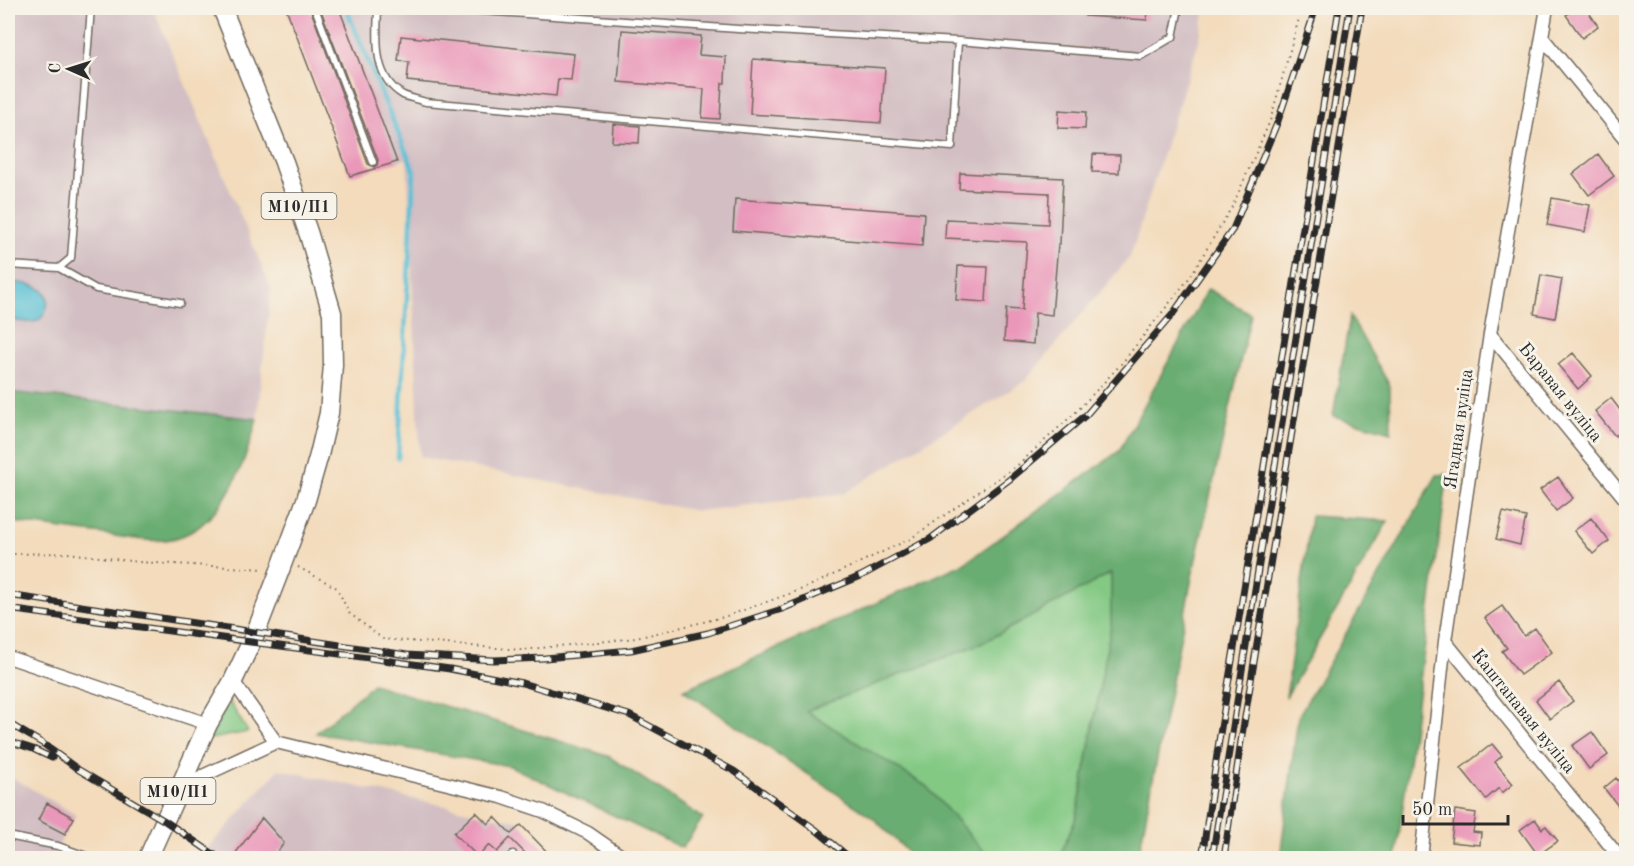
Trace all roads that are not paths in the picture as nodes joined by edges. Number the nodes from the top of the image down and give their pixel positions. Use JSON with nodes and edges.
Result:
{"nodes":[{"id":1,"x":91,"y":8,"type":"edge"},
{"id":2,"x":222,"y":8,"type":"edge"},
{"id":3,"x":315,"y":8,"type":"edge"},
{"id":4,"x":378,"y":8,"type":"edge"},
{"id":5,"x":439,"y":8,"type":"edge"},
{"id":6,"x":1179,"y":8,"type":"edge"},
{"id":7,"x":1547,"y":8,"type":"edge"},
{"id":8,"x":1542,"y":37,"type":"junction"},
{"id":9,"x":958,"y":41,"type":"junction"},
{"id":10,"x":1626,"y":140,"type":"edge"},
{"id":11,"x":373,"y":162,"type":"dead end"},
{"id":12,"x":8,"y":265,"type":"edge"},
{"id":13,"x":59,"y":268,"type":"junction"},
{"id":14,"x":180,"y":303,"type":"dead end"},
{"id":15,"x":1490,"y":334,"type":"junction"},
{"id":16,"x":1626,"y":500,"type":"edge"},
{"id":17,"x":1445,"y":641,"type":"junction"},
{"id":18,"x":8,"y":657,"type":"edge"},
{"id":19,"x":233,"y":681,"type":"junction"},
{"id":20,"x":208,"y":724,"type":"junction"},
{"id":21,"x":276,"y":742,"type":"junction"},
{"id":22,"x":179,"y":788,"type":"junction"},
{"id":23,"x":8,"y":836,"type":"edge"},
{"id":24,"x":93,"y":858,"type":"edge"},
{"id":25,"x":148,"y":858,"type":"edge"},
{"id":26,"x":624,"y":858,"type":"edge"},
{"id":27,"x":1421,"y":858,"type":"edge"},
{"id":28,"x":1620,"y":858,"type":"edge"}],
"edges":[{"from":1,"to":13,"type":"lane"},
{"from":2,"to":19,"type":"main road","number":"М10/П1"},
{"from":3,"to":11,"type":"lane"},
{"from":4,"to":9,"type":"lane"},
{"from":5,"to":9,"type":"lane"},
{"from":6,"to":9,"type":"lane"},
{"from":7,"to":8,"type":"street","name":"Ягадная вуліца"},
{"from":8,"to":10,"type":"street"},
{"from":8,"to":15,"type":"street","name":"Ягадная вуліца"},
{"from":12,"to":13,"type":"lane"},
{"from":13,"to":14,"type":"lane"},
{"from":15,"to":16,"type":"street","name":"Баравая вуліца"},
{"from":15,"to":17,"type":"street","name":"Ягадная вуліца"},
{"from":17,"to":27,"type":"street","name":"Ягадная вуліца"},
{"from":17,"to":28,"type":"street","name":"Каштанавая вуліца"},
{"from":18,"to":20,"type":"street"},
{"from":19,"to":20,"type":"main road","number":"М10/П1"},
{"from":19,"to":21,"type":"street"},
{"from":20,"to":22,"type":"main road","number":"М10/П1"},
{"from":21,"to":22,"type":"street"},
{"from":21,"to":26,"type":"street"},
{"from":22,"to":25,"type":"main road","number":"М10/П1"},
{"from":23,"to":24,"type":"lane"}]}
